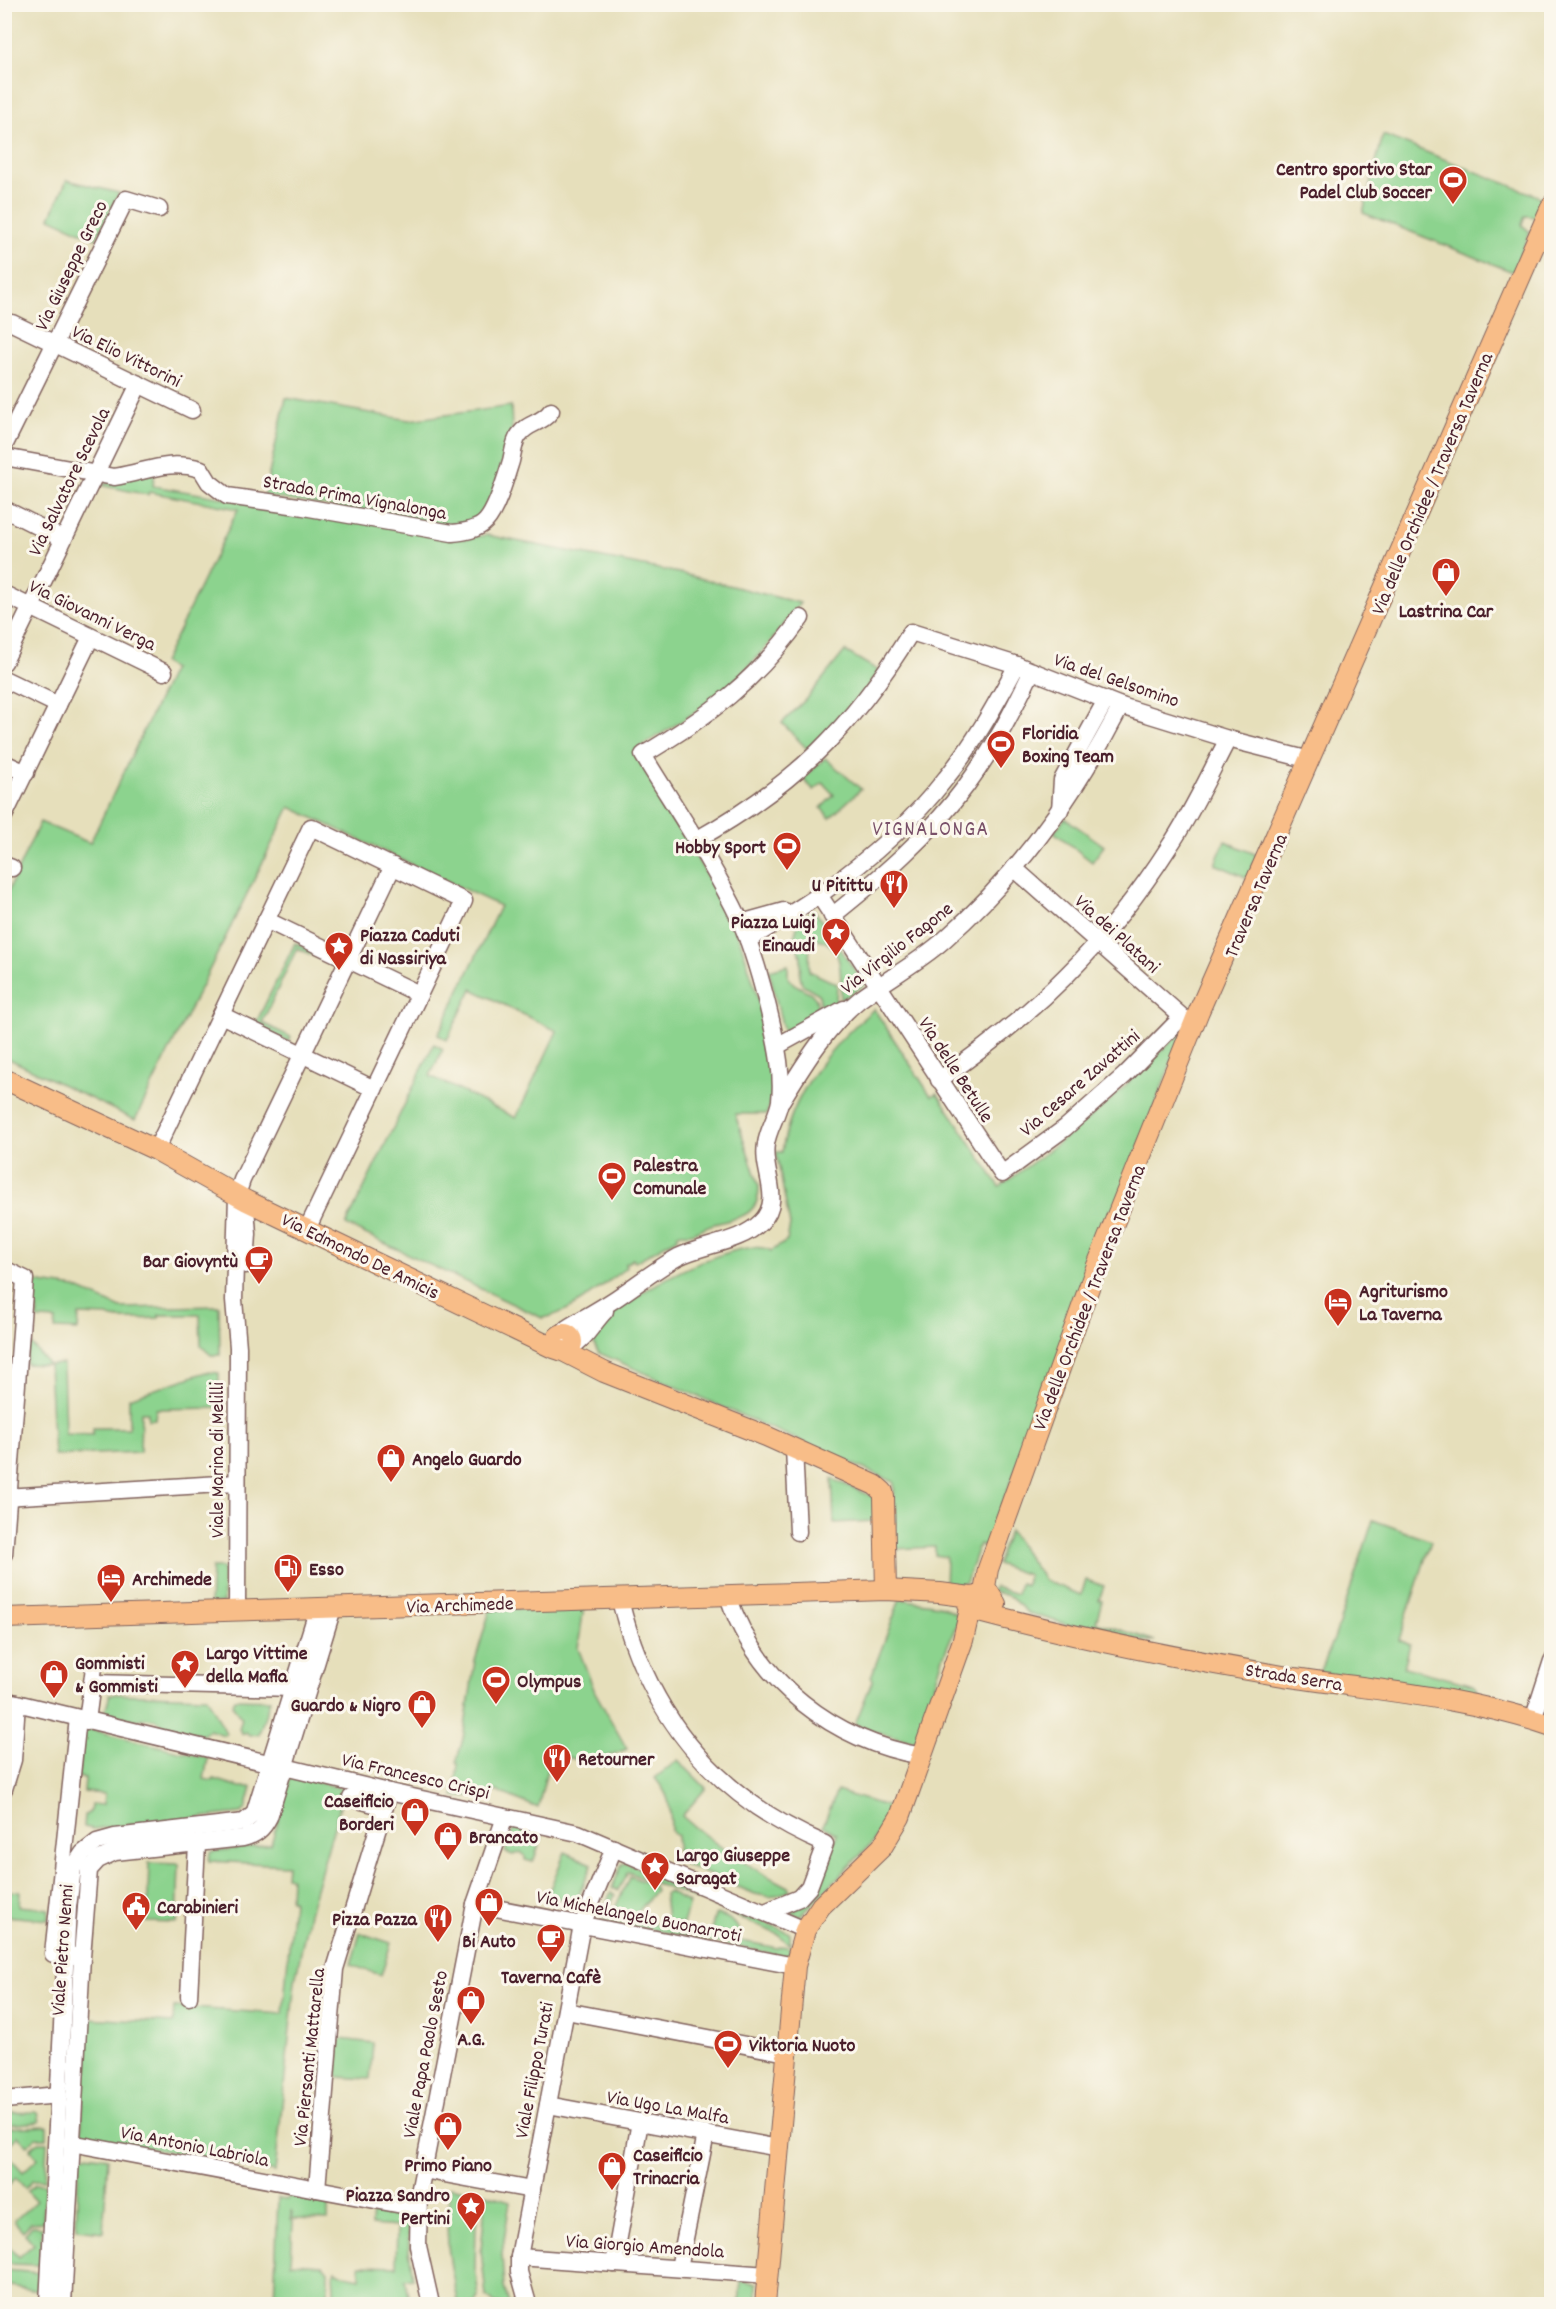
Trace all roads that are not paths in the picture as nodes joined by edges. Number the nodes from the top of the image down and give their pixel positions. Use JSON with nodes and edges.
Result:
{"nodes":[{"id":1,"x":1551,"y":205,"type":"edge"},
{"id":2,"x":159,"y":208,"type":"dead end"},
{"id":3,"x":12,"y":323,"type":"dead end"},
{"id":4,"x":55,"y":344,"type":"junction"},
{"id":5,"x":139,"y":384,"type":"junction"},
{"id":6,"x":192,"y":410,"type":"dead end"},
{"id":7,"x":551,"y":411,"type":"dead end"},
{"id":8,"x":10,"y":418,"type":"edge"},
{"id":9,"x":4,"y":446,"type":"edge"},
{"id":10,"x":4,"y":457,"type":"edge"},
{"id":11,"x":94,"y":474,"type":"junction"},
{"id":12,"x":4,"y":509,"type":"edge"},
{"id":13,"x":63,"y":539,"type":"junction"},
{"id":14,"x":4,"y":594,"type":"edge"},
{"id":15,"x":30,"y":607,"type":"junction"},
{"id":16,"x":801,"y":618,"type":"dead end"},
{"id":17,"x":91,"y":637,"type":"junction"},
{"id":18,"x":4,"y":662,"type":"edge"},
{"id":19,"x":1025,"y":668,"type":"junction"},
{"id":20,"x":164,"y":672,"type":"dead end"},
{"id":21,"x":4,"y":679,"type":"edge"},
{"id":22,"x":1113,"y":703,"type":"junction"},
{"id":23,"x":58,"y":705,"type":"junction"},
{"id":24,"x":1228,"y":739,"type":"junction"},
{"id":25,"x":970,"y":744,"type":"junction"},
{"id":26,"x":986,"y":756,"type":"junction"},
{"id":27,"x":1310,"y":760,"type":"junction"},
{"id":28,"x":4,"y":763,"type":"edge"},
{"id":29,"x":26,"y":772,"type":"junction"},
{"id":30,"x":4,"y":816,"type":"edge"},
{"id":31,"x":905,"y":822,"type":"junction"},
{"id":32,"x":920,"y":839,"type":"junction"},
{"id":33,"x":696,"y":840,"type":"junction"},
{"id":34,"x":388,"y":864,"type":"junction"},
{"id":35,"x":1014,"y":868,"type":"junction"},
{"id":36,"x":819,"y":895,"type":"junction"},
{"id":37,"x":800,"y":907,"type":"junction"},
{"id":38,"x":832,"y":916,"type":"junction"},
{"id":39,"x":266,"y":920,"type":"junction"},
{"id":40,"x":741,"y":922,"type":"junction"},
{"id":41,"x":748,"y":940,"type":"junction"},
{"id":42,"x":1098,"y":943,"type":"junction"},
{"id":43,"x":343,"y":957,"type":"junction"},
{"id":44,"x":878,"y":987,"type":"junction"},
{"id":45,"x":419,"y":994,"type":"junction"},
{"id":46,"x":858,"y":1001,"type":"junction"},
{"id":47,"x":221,"y":1015,"type":"junction"},
{"id":48,"x":1188,"y":1023,"type":"junction"},
{"id":49,"x":777,"y":1046,"type":"junction"},
{"id":50,"x":298,"y":1052,"type":"junction"},
{"id":51,"x":4,"y":1079,"type":"edge"},
{"id":52,"x":939,"y":1080,"type":"junction"},
{"id":53,"x":374,"y":1089,"type":"junction"},
{"id":54,"x":780,"y":1104,"type":"junction"},
{"id":55,"x":161,"y":1152,"type":"junction"},
{"id":56,"x":1002,"y":1174,"type":"joint"},
{"id":57,"x":244,"y":1194,"type":"junction"},
{"id":58,"x":311,"y":1221,"type":"junction"},
{"id":59,"x":4,"y":1269,"type":"edge"},
{"id":60,"x":568,"y":1340,"type":"junction"},
{"id":61,"x":238,"y":1347,"type":"junction"},
{"id":62,"x":11,"y":1363,"type":"edge"},
{"id":63,"x":10,"y":1404,"type":"edge"},
{"id":64,"x":794,"y":1448,"type":"junction"},
{"id":65,"x":237,"y":1483,"type":"junction"},
{"id":66,"x":7,"y":1497,"type":"edge"},
{"id":67,"x":798,"y":1532,"type":"dead end"},
{"id":68,"x":4,"y":1554,"type":"edge"},
{"id":69,"x":886,"y":1590,"type":"junction"},
{"id":70,"x":728,"y":1596,"type":"junction"},
{"id":71,"x":620,"y":1600,"type":"junction"},
{"id":72,"x":976,"y":1602,"type":"junction"},
{"id":73,"x":325,"y":1608,"type":"junction"},
{"id":74,"x":237,"y":1610,"type":"junction"},
{"id":75,"x":4,"y":1618,"type":"edge"},
{"id":76,"x":1551,"y":1661,"type":"edge"},
{"id":77,"x":293,"y":1688,"type":"junction"},
{"id":78,"x":11,"y":1701,"type":"edge"},
{"id":79,"x":83,"y":1720,"type":"junction"},
{"id":80,"x":1542,"y":1723,"type":"edge"},
{"id":81,"x":922,"y":1756,"type":"junction"},
{"id":82,"x":9,"y":1758,"type":"edge"},
{"id":83,"x":278,"y":1765,"type":"junction"},
{"id":84,"x":4,"y":1789,"type":"edge"},
{"id":85,"x":351,"y":1798,"type":"dead end"},
{"id":86,"x":387,"y":1799,"type":"junction"},
{"id":87,"x":505,"y":1817,"type":"junction"},
{"id":88,"x":254,"y":1823,"type":"junction"},
{"id":89,"x":197,"y":1844,"type":"junction"},
{"id":90,"x":614,"y":1848,"type":"junction"},
{"id":91,"x":101,"y":1849,"type":"junction"},
{"id":92,"x":63,"y":1851,"type":"junction"},
{"id":93,"x":83,"y":1865,"type":"junction"},
{"id":94,"x":475,"y":1904,"type":"junction"},
{"id":95,"x":765,"y":1912,"type":"junction"},
{"id":96,"x":582,"y":1925,"type":"junction"},
{"id":97,"x":805,"y":1930,"type":"junction"},
{"id":98,"x":74,"y":1956,"type":"junction"},
{"id":99,"x":795,"y":1966,"type":"junction"},
{"id":100,"x":189,"y":1997,"type":"dead end"},
{"id":101,"x":566,"y":2011,"type":"junction"},
{"id":102,"x":787,"y":2053,"type":"junction"},
{"id":103,"x":65,"y":2095,"type":"junction"},
{"id":104,"x":4,"y":2100,"type":"edge"},
{"id":105,"x":548,"y":2105,"type":"junction"},
{"id":106,"x":640,"y":2122,"type":"junction"},
{"id":107,"x":706,"y":2134,"type":"junction"},
{"id":108,"x":71,"y":2143,"type":"junction"},
{"id":109,"x":779,"y":2148,"type":"junction"},
{"id":110,"x":423,"y":2169,"type":"junction"},
{"id":111,"x":317,"y":2190,"type":"junction"},
{"id":112,"x":532,"y":2190,"type":"junction"},
{"id":113,"x":418,"y":2208,"type":"junction"},
{"id":114,"x":519,"y":2257,"type":"junction"},
{"id":115,"x":614,"y":2264,"type":"junction"},
{"id":116,"x":678,"y":2268,"type":"junction"},
{"id":117,"x":768,"y":2275,"type":"junction"},
{"id":118,"x":57,"y":2283,"type":"junction"},
{"id":119,"x":48,"y":2304,"type":"edge"},
{"id":120,"x":63,"y":2304,"type":"edge"},
{"id":121,"x":431,"y":2304,"type":"edge"},
{"id":122,"x":528,"y":2304,"type":"edge"},
{"id":123,"x":765,"y":2304,"type":"edge"}],
"edges":[{"from":1,"to":27,"type":"main road","name":"Via delle Orchidee / Traversa Taverna"},
{"from":2,"to":4,"type":"street","name":"Via Giuseppe Greco"},
{"from":3,"to":4,"type":"street","name":"Via Elio Vittorini"},
{"from":4,"to":5,"type":"street","name":"Via Elio Vittorini"},
{"from":4,"to":8,"type":"street","name":"Via Giuseppe Greco"},
{"from":5,"to":6,"type":"street","name":"Via Elio Vittorini"},
{"from":5,"to":11,"type":"street","name":"Via Salvatore Scevola"},
{"from":7,"to":11,"type":"street","name":"Strada Prima Vignalonga"},
{"from":8,"to":9,"type":"street","name":"Via Giuseppe Greco"},
{"from":10,"to":11,"type":"street","name":"Strada Prima Vignalonga"},
{"from":11,"to":13,"type":"street","name":"Via Salvatore Scevola"},
{"from":12,"to":13,"type":"street"},
{"from":13,"to":15,"type":"street","name":"Via Salvatore Scevola"},
{"from":14,"to":15,"type":"street","name":"Via Giovanni Verga"},
{"from":15,"to":17,"type":"street","name":"Via Giovanni Verga"},
{"from":15,"to":18,"type":"street","name":"Via Salvatore Scevola"},
{"from":16,"to":33,"type":"street"},
{"from":17,"to":20,"type":"street","name":"Via Giovanni Verga"},
{"from":17,"to":23,"type":"street"},
{"from":19,"to":22,"type":"street","name":"Via del Gelsomino"},
{"from":19,"to":25,"type":"street"},
{"from":19,"to":26,"type":"street"},
{"from":19,"to":33,"type":"street","name":"Via del Gelsomino"},
{"from":21,"to":23,"type":"street"},
{"from":22,"to":24,"type":"street","name":"Via del Gelsomino"},
{"from":22,"to":35,"type":"street","name":"Via Virgilio Fagone"},
{"from":23,"to":29,"type":"street"},
{"from":24,"to":27,"type":"street","name":"Via del Gelsomino"},
{"from":24,"to":42,"type":"street"},
{"from":25,"to":26,"type":"street"},
{"from":25,"to":31,"type":"street"},
{"from":26,"to":32,"type":"street"},
{"from":27,"to":48,"type":"main road","name":"Via delle Orchidee / Traversa Taverna"},
{"from":28,"to":29,"type":"street"},
{"from":29,"to":30,"type":"street"},
{"from":31,"to":32,"type":"street"},
{"from":31,"to":36,"type":"street"},
{"from":32,"to":38,"type":"street"},
{"from":33,"to":40,"type":"street"},
{"from":34,"to":39,"type":"street"},
{"from":34,"to":43,"type":"street"},
{"from":34,"to":45,"type":"street"},
{"from":35,"to":42,"type":"street","name":"Via dei Platani"},
{"from":35,"to":44,"type":"street","name":"Via Virgilio Fagone"},
{"from":36,"to":37,"type":"street"},
{"from":36,"to":38,"type":"street","name":"Via delle Betulle"},
{"from":37,"to":40,"type":"street"},
{"from":37,"to":41,"type":"street"},
{"from":38,"to":44,"type":"street","name":"Via delle Betulle"},
{"from":39,"to":43,"type":"street"},
{"from":39,"to":47,"type":"street"},
{"from":40,"to":41,"type":"street"},
{"from":41,"to":49,"type":"street"},
{"from":42,"to":48,"type":"street","name":"Via dei Platani"},
{"from":42,"to":52,"type":"street"},
{"from":43,"to":45,"type":"street"},
{"from":43,"to":50,"type":"street"},
{"from":44,"to":46,"type":"street","name":"Via Virgilio Fagone"},
{"from":44,"to":52,"type":"street","name":"Via delle Betulle"},
{"from":45,"to":53,"type":"street"},
{"from":46,"to":49,"type":"street"},
{"from":46,"to":54,"type":"street","name":"Via Virgilio Fagone"},
{"from":47,"to":50,"type":"street"},
{"from":47,"to":55,"type":"street"},
{"from":48,"to":56,"type":"street","name":"Via Cesare Zavattini"},
{"from":48,"to":72,"type":"main road","name":"Via delle Orchidee / Traversa Taverna"},
{"from":49,"to":54,"type":"street"},
{"from":50,"to":53,"type":"street"},
{"from":50,"to":57,"type":"street"},
{"from":51,"to":55,"type":"main road","name":"Via Edmondo De Amicis"},
{"from":52,"to":56,"type":"street","name":"Via delle Betulle"},
{"from":53,"to":58,"type":"street"},
{"from":54,"to":60,"type":"street"},
{"from":55,"to":57,"type":"main road","name":"Via Edmondo De Amicis"},
{"from":57,"to":58,"type":"main road","name":"Via Edmondo De Amicis"},
{"from":57,"to":60,"type":"main road","name":"Via Edmondo De Amicis"},
{"from":57,"to":61,"type":"street","name":"Viale Marina di Melilli"},
{"from":57,"to":61,"type":"street","name":"Viale Marina di Melilli"},
{"from":58,"to":60,"type":"main road","name":"Via Edmondo De Amicis"},
{"from":59,"to":62,"type":"street"},
{"from":60,"to":64,"type":"main road"},
{"from":61,"to":65,"type":"street","name":"Viale Marina di Melilli"},
{"from":62,"to":63,"type":"street"},
{"from":63,"to":66,"type":"street"},
{"from":64,"to":67,"type":"street"},
{"from":64,"to":69,"type":"main road"},
{"from":65,"to":66,"type":"street"},
{"from":65,"to":74,"type":"street","name":"Viale Marina di Melilli"},
{"from":66,"to":68,"type":"street"},
{"from":69,"to":70,"type":"main road","name":"Via Archimede"},
{"from":69,"to":72,"type":"main road","name":"Via Archimede"},
{"from":70,"to":71,"type":"main road","name":"Via Archimede"},
{"from":70,"to":81,"type":"street"},
{"from":71,"to":73,"type":"main road","name":"Via Archimede"},
{"from":71,"to":95,"type":"street"},
{"from":72,"to":80,"type":"main road","name":"Strada Serra"},
{"from":72,"to":81,"type":"main road","name":"Via delle Orchidee / Traversa Taverna"},
{"from":73,"to":74,"type":"main road","name":"Via Archimede"},
{"from":73,"to":77,"type":"street"},
{"from":73,"to":83,"type":"street"},
{"from":74,"to":75,"type":"main road","name":"Via Archimede"},
{"from":76,"to":80,"type":"street"},
{"from":77,"to":79,"type":"street"},
{"from":77,"to":83,"type":"street"},
{"from":78,"to":79,"type":"street","name":"Via Francesco Crispi"},
{"from":78,"to":82,"type":"street"},
{"from":79,"to":83,"type":"street","name":"Via Francesco Crispi"},
{"from":79,"to":92,"type":"street"},
{"from":81,"to":97,"type":"main road","name":"Via delle Orchidee / Traversa Taverna"},
{"from":82,"to":84,"type":"street"},
{"from":83,"to":86,"type":"street","name":"Via Francesco Crispi"},
{"from":83,"to":88,"type":"street"},
{"from":85,"to":86,"type":"street"},
{"from":86,"to":87,"type":"street","name":"Via Francesco Crispi"},
{"from":86,"to":111,"type":"street","name":"Via Piersanti Mattarella"},
{"from":87,"to":90,"type":"street","name":"Via Francesco Crispi"},
{"from":87,"to":94,"type":"street","name":"Viale Papa Paolo Sesto"},
{"from":88,"to":89,"type":"street"},
{"from":88,"to":91,"type":"street"},
{"from":89,"to":91,"type":"street"},
{"from":89,"to":100,"type":"street"},
{"from":90,"to":95,"type":"street","name":"Via Francesco Crispi"},
{"from":90,"to":96,"type":"street","name":"Viale Filippo Turati"},
{"from":91,"to":93,"type":"street","name":"Viale Pietro Nenni"},
{"from":92,"to":93,"type":"street"},
{"from":92,"to":98,"type":"street"},
{"from":93,"to":98,"type":"street","name":"Viale Pietro Nenni"},
{"from":94,"to":96,"type":"street","name":"Via Michelangelo Buonarroti"},
{"from":94,"to":110,"type":"street","name":"Viale Papa Paolo Sesto"},
{"from":95,"to":97,"type":"street","name":"Via Francesco Crispi"},
{"from":96,"to":99,"type":"street","name":"Via Michelangelo Buonarroti"},
{"from":96,"to":101,"type":"street","name":"Viale Filippo Turati"},
{"from":97,"to":99,"type":"main road","name":"Via delle Orchidee / Traversa Taverna"},
{"from":98,"to":103,"type":"street","name":"Viale Pietro Nenni"},
{"from":99,"to":102,"type":"main road","name":"Via delle Orchidee / Traversa Taverna"},
{"from":101,"to":102,"type":"street"},
{"from":101,"to":105,"type":"street","name":"Viale Filippo Turati"},
{"from":102,"to":109,"type":"main road","name":"Via delle Orchidee / Traversa Taverna"},
{"from":103,"to":104,"type":"street"},
{"from":103,"to":108,"type":"street","name":"Viale Pietro Nenni"},
{"from":103,"to":118,"type":"street","name":"Viale Pietro Nenni"},
{"from":105,"to":106,"type":"street","name":"Via Ugo La Malfa"},
{"from":105,"to":112,"type":"street","name":"Viale Filippo Turati"},
{"from":106,"to":107,"type":"street","name":"Via Ugo La Malfa"},
{"from":106,"to":115,"type":"street"},
{"from":107,"to":109,"type":"street","name":"Via Ugo La Malfa"},
{"from":107,"to":116,"type":"street"},
{"from":108,"to":111,"type":"street","name":"Via Antonio Labriola"},
{"from":108,"to":118,"type":"street","name":"Viale Pietro Nenni"},
{"from":109,"to":117,"type":"main road","name":"Via delle Orchidee / Traversa Taverna"},
{"from":110,"to":112,"type":"street"},
{"from":110,"to":113,"type":"street","name":"Viale Papa Paolo Sesto"},
{"from":111,"to":113,"type":"street","name":"Via Antonio Labriola"},
{"from":112,"to":114,"type":"street","name":"Viale Filippo Turati"},
{"from":113,"to":121,"type":"street","name":"Viale Papa Paolo Sesto"},
{"from":114,"to":115,"type":"street","name":"Via Giorgio Amendola"},
{"from":114,"to":122,"type":"street","name":"Viale Filippo Turati"},
{"from":115,"to":116,"type":"street","name":"Via Giorgio Amendola"},
{"from":116,"to":117,"type":"street","name":"Via Giorgio Amendola"},
{"from":117,"to":123,"type":"main road","name":"Via delle Orchidee / Traversa Taverna"},
{"from":118,"to":119,"type":"street","name":"Viale Pietro Nenni"},
{"from":118,"to":120,"type":"street","name":"Viale Pietro Nenni"}]}
